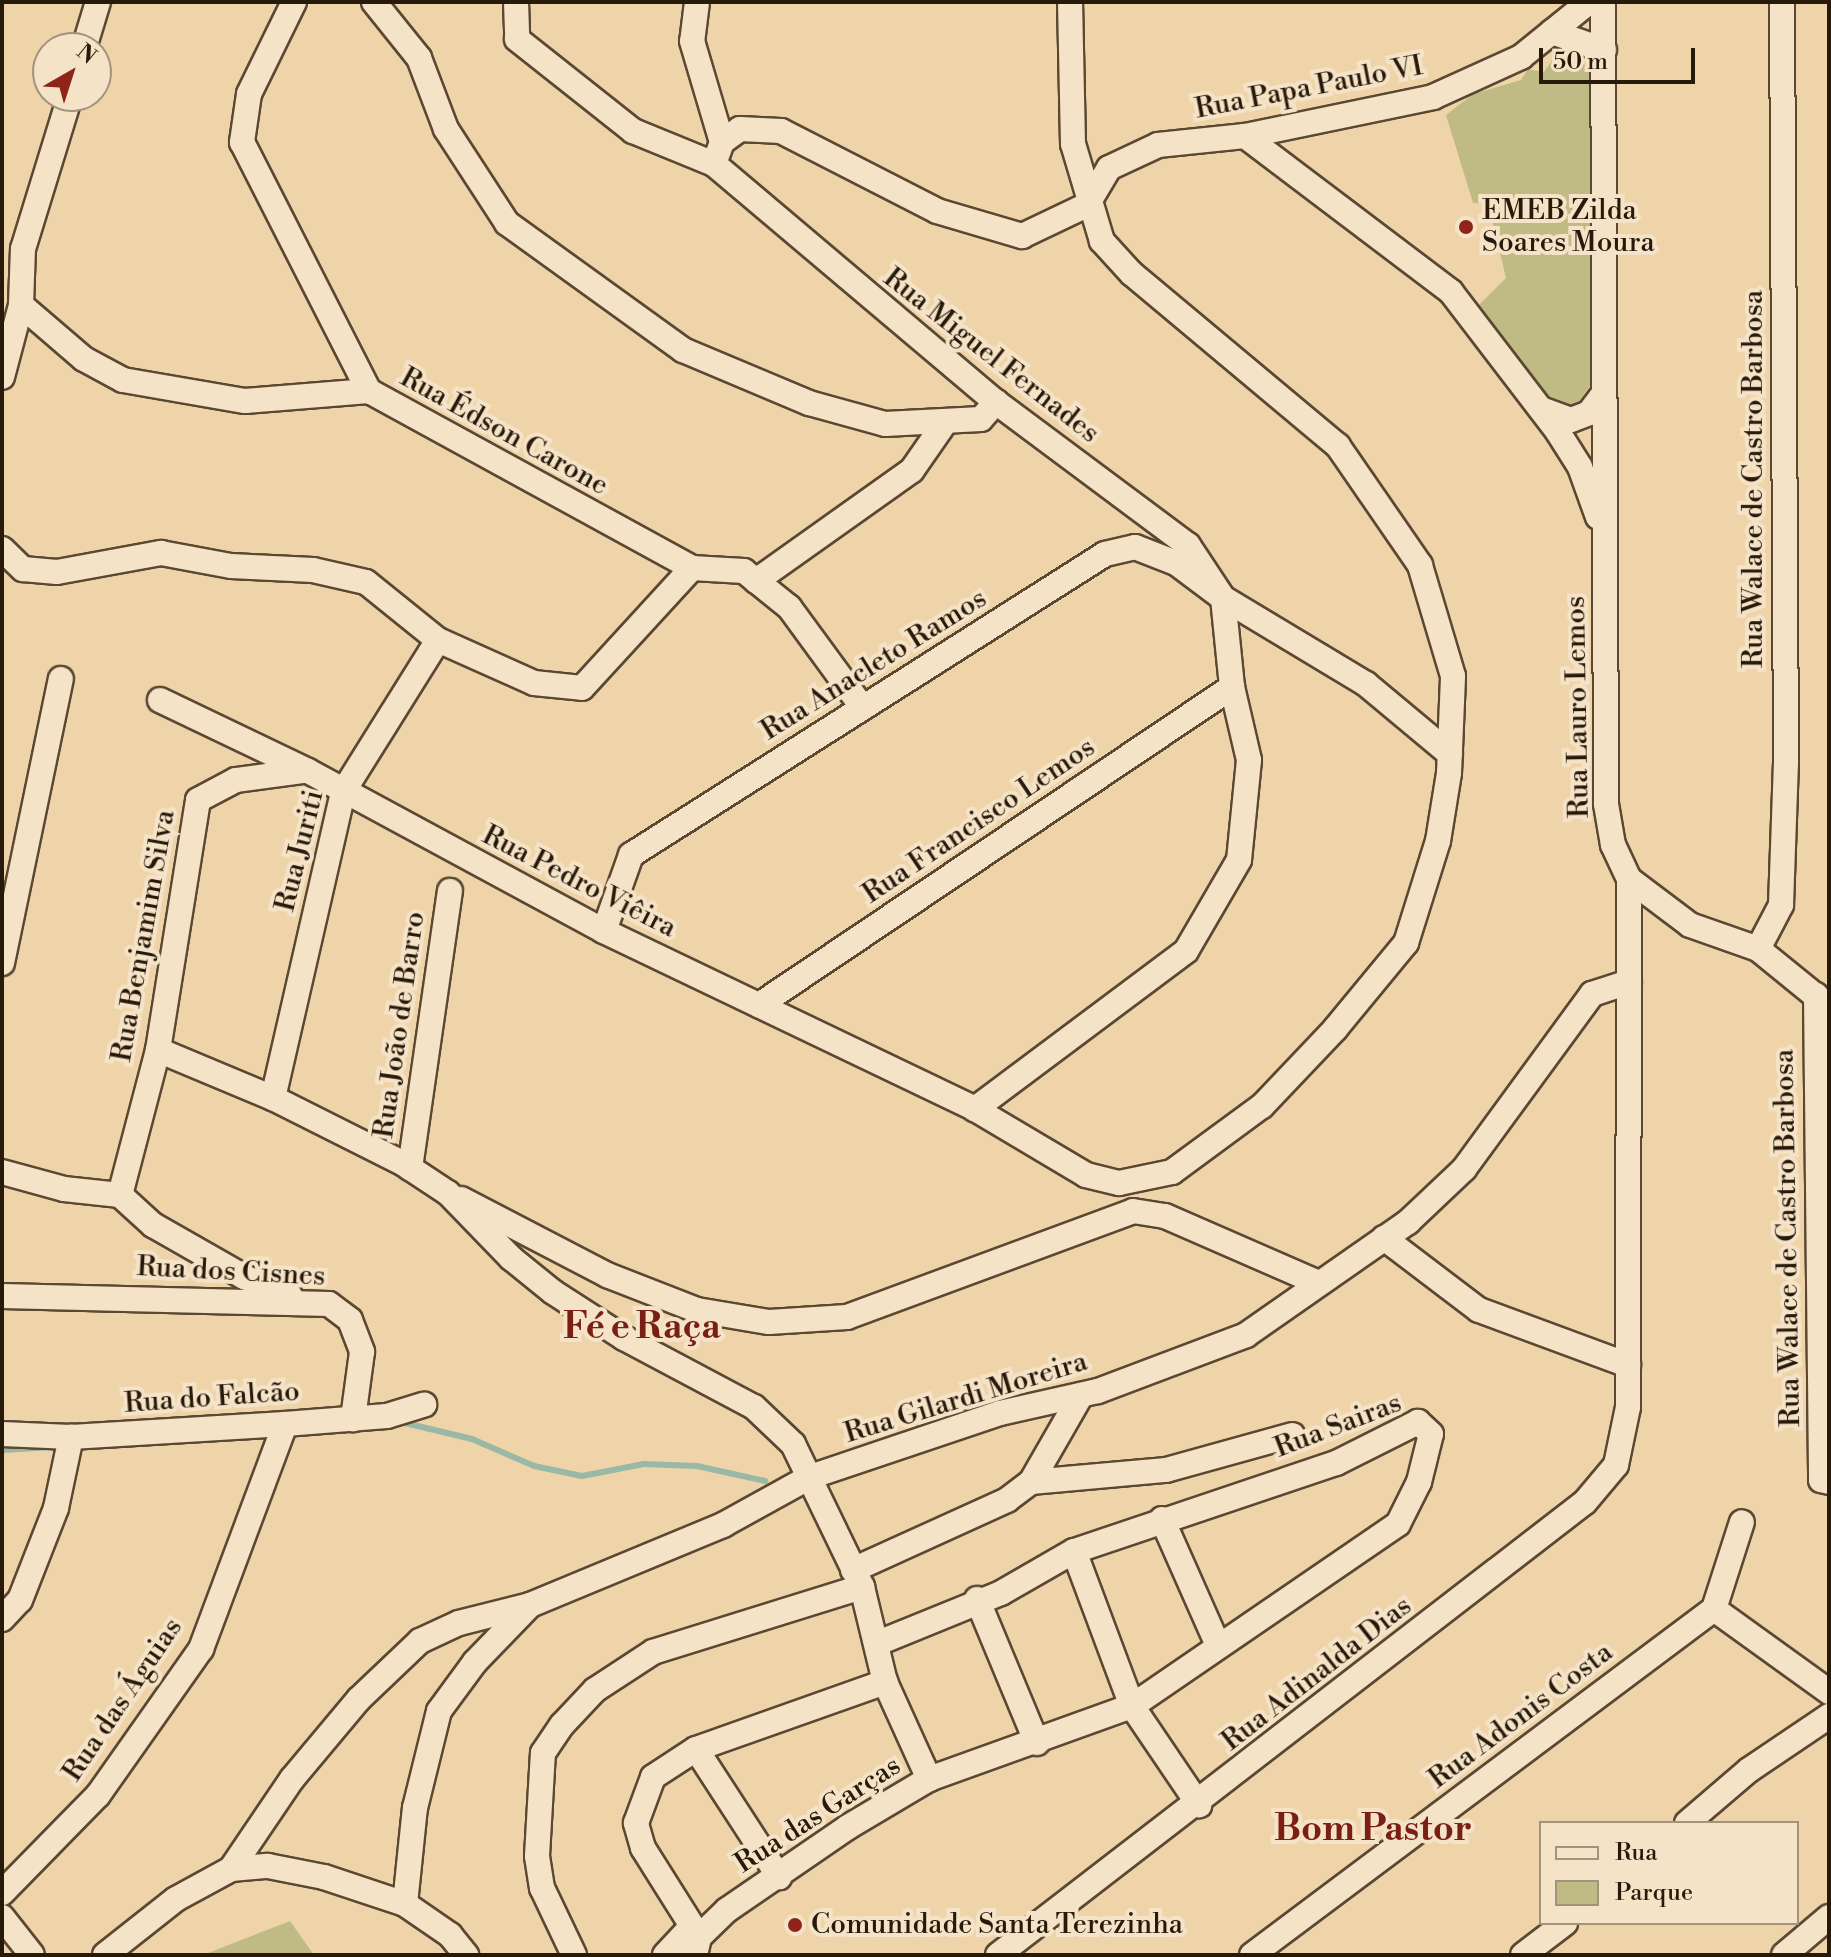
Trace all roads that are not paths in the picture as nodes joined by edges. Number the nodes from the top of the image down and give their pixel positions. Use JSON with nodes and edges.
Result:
{"nodes":[{"id":1,"x":98,"y":2,"type":"edge"},
{"id":2,"x":294,"y":2,"type":"edge"},
{"id":3,"x":374,"y":2,"type":"edge"},
{"id":4,"x":516,"y":2,"type":"edge"},
{"id":5,"x":697,"y":2,"type":"edge"},
{"id":6,"x":1070,"y":2,"type":"edge"},
{"id":7,"x":1589,"y":2,"type":"edge"},
{"id":8,"x":1603,"y":2,"type":"edge"},
{"id":9,"x":1782,"y":2,"type":"edge"},
{"id":10,"x":89,"y":32,"type":"edge"},
{"id":11,"x":1552,"y":32,"type":"junction"},
{"id":12,"x":1604,"y":50,"type":"junction"},
{"id":13,"x":64,"y":112,"type":"edge"},
{"id":14,"x":1245,"y":136,"type":"junction"},
{"id":15,"x":718,"y":153,"type":"junction"},
{"id":16,"x":1087,"y":205,"type":"junction"},
{"id":17,"x":12,"y":246,"type":"edge"},
{"id":18,"x":21,"y":305,"type":"junction"},
{"id":19,"x":2,"y":377,"type":"edge"},
{"id":20,"x":369,"y":391,"type":"junction"},
{"id":21,"x":1604,"y":393,"type":"junction"},
{"id":22,"x":996,"y":402,"type":"junction"},
{"id":23,"x":1535,"y":406,"type":"junction"},
{"id":24,"x":944,"y":424,"type":"junction"},
{"id":25,"x":1604,"y":533,"type":"junction"},
{"id":26,"x":2,"y":549,"type":"edge"},
{"id":27,"x":692,"y":568,"type":"junction"},
{"id":28,"x":756,"y":581,"type":"junction"},
{"id":29,"x":1223,"y":598,"type":"junction"},
{"id":30,"x":438,"y":640,"type":"junction"},
{"id":31,"x":61,"y":679,"type":"dead end"},
{"id":32,"x":1232,"y":687,"type":"junction"},
{"id":33,"x":160,"y":700,"type":"dead end"},
{"id":34,"x":863,"y":708,"type":"junction"},
{"id":35,"x":1450,"y":754,"type":"junction"},
{"id":36,"x":308,"y":771,"type":"junction"},
{"id":37,"x":343,"y":792,"type":"junction"},
{"id":38,"x":1629,"y":879,"type":"junction"},
{"id":39,"x":450,"y":891,"type":"dead end"},
{"id":40,"x":604,"y":931,"type":"junction"},
{"id":41,"x":1758,"y":949,"type":"junction"},
{"id":42,"x":2,"y":963,"type":"edge"},
{"id":43,"x":1629,"y":982,"type":"junction"},
{"id":44,"x":1822,"y":1001,"type":"edge"},
{"id":45,"x":759,"y":1005,"type":"junction"},
{"id":46,"x":158,"y":1050,"type":"junction"},
{"id":47,"x":273,"y":1098,"type":"junction"},
{"id":48,"x":975,"y":1109,"type":"junction"},
{"id":49,"x":410,"y":1168,"type":"junction"},
{"id":50,"x":2,"y":1172,"type":"edge"},
{"id":51,"x":448,"y":1193,"type":"junction"},
{"id":52,"x":120,"y":1195,"type":"junction"},
{"id":53,"x":1384,"y":1238,"type":"junction"},
{"id":54,"x":1318,"y":1283,"type":"junction"},
{"id":55,"x":2,"y":1296,"type":"edge"},
{"id":56,"x":300,"y":1300,"type":"junction"},
{"id":57,"x":1628,"y":1365,"type":"junction"},
{"id":58,"x":1081,"y":1395,"type":"junction"},
{"id":59,"x":424,"y":1405,"type":"dead end"},
{"id":60,"x":1628,"y":1407,"type":"joint"},
{"id":61,"x":353,"y":1419,"type":"junction"},
{"id":62,"x":285,"y":1424,"type":"junction"},
{"id":63,"x":2,"y":1434,"type":"edge"},
{"id":64,"x":1292,"y":1435,"type":"dead end"},
{"id":65,"x":71,"y":1437,"type":"junction"},
{"id":66,"x":810,"y":1477,"type":"junction"},
{"id":67,"x":1825,"y":1481,"type":"edge"},
{"id":68,"x":1031,"y":1482,"type":"junction"},
{"id":69,"x":1162,"y":1519,"type":"junction"},
{"id":70,"x":1742,"y":1522,"type":"dead end"},
{"id":71,"x":1074,"y":1551,"type":"junction"},
{"id":72,"x":858,"y":1578,"type":"junction"},
{"id":73,"x":977,"y":1599,"type":"junction"},
{"id":74,"x":530,"y":1605,"type":"junction"},
{"id":75,"x":1714,"y":1609,"type":"junction"},
{"id":76,"x":2,"y":1619,"type":"edge"},
{"id":77,"x":878,"y":1643,"type":"junction"},
{"id":78,"x":1217,"y":1643,"type":"junction"},
{"id":79,"x":885,"y":1682,"type":"junction"},
{"id":80,"x":1829,"y":1692,"type":"edge"},
{"id":81,"x":1132,"y":1706,"type":"junction"},
{"id":82,"x":1829,"y":1716,"type":"edge"},
{"id":83,"x":1037,"y":1743,"type":"junction"},
{"id":84,"x":696,"y":1749,"type":"junction"},
{"id":85,"x":929,"y":1779,"type":"junction"},
{"id":86,"x":1199,"y":1805,"type":"junction"},
{"id":87,"x":1689,"y":1821,"type":"edge"},
{"id":88,"x":231,"y":1869,"type":"junction"},
{"id":89,"x":779,"y":1877,"type":"junction"},
{"id":90,"x":2,"y":1893,"type":"edge"},
{"id":91,"x":405,"y":1904,"type":"junction"},
{"id":92,"x":2,"y":1917,"type":"edge"},
{"id":93,"x":1829,"y":1917,"type":"edge"},
{"id":94,"x":1562,"y":1925,"type":"edge"},
{"id":95,"x":695,"y":1940,"type":"edge"},
{"id":96,"x":32,"y":1955,"type":"edge"},
{"id":97,"x":105,"y":1955,"type":"edge"},
{"id":98,"x":466,"y":1955,"type":"edge"},
{"id":99,"x":574,"y":1955,"type":"edge"},
{"id":100,"x":665,"y":1955,"type":"edge"},
{"id":101,"x":998,"y":1955,"type":"edge"},
{"id":102,"x":1252,"y":1955,"type":"edge"},
{"id":103,"x":1523,"y":1955,"type":"edge"},
{"id":104,"x":1784,"y":1955,"type":"edge"}],
"edges":[{"from":1,"to":10,"type":"street"},
{"from":2,"to":20,"type":"street"},
{"from":3,"to":24,"type":"street"},
{"from":4,"to":15,"type":"street","name":"Rua Miguel Fernades"},
{"from":5,"to":15,"type":"street"},
{"from":6,"to":16,"type":"street","name":"Rua Pedro Viêira"},
{"from":7,"to":11,"type":"street","name":"Rua Papa Paulo VI"},
{"from":8,"to":12,"type":"street","name":"Rua Lauro Lemos"},
{"from":9,"to":41,"type":"street","name":"Rua Walace de Castro Barbosa"},
{"from":11,"to":12,"type":"street"},
{"from":11,"to":14,"type":"street","name":"Rua Papa Paulo VI"},
{"from":12,"to":21,"type":"street","name":"Rua Lauro Lemos"},
{"from":13,"to":17,"type":"street"},
{"from":14,"to":16,"type":"street","name":"Rua Papa Paulo VI"},
{"from":14,"to":23,"type":"street"},
{"from":15,"to":16,"type":"street"},
{"from":15,"to":22,"type":"street","name":"Rua Miguel Fernades"},
{"from":16,"to":35,"type":"street","name":"Rua Pedro Viêira"},
{"from":17,"to":18,"type":"street"},
{"from":18,"to":19,"type":"street"},
{"from":18,"to":20,"type":"street","name":"Rua Édson Carone"},
{"from":20,"to":27,"type":"street","name":"Rua Édson Carone"},
{"from":21,"to":23,"type":"street"},
{"from":21,"to":25,"type":"street","name":"Rua Lauro Lemos"},
{"from":22,"to":24,"type":"street"},
{"from":22,"to":29,"type":"street","name":"Rua Miguel Fernades"},
{"from":23,"to":25,"type":"street"},
{"from":24,"to":28,"type":"street"},
{"from":25,"to":38,"type":"street","name":"Rua Lauro Lemos"},
{"from":26,"to":30,"type":"street"},
{"from":27,"to":28,"type":"street","name":"Rua Édson Carone"},
{"from":27,"to":30,"type":"street"},
{"from":28,"to":34,"type":"street","name":"Rua Édson Carone"},
{"from":29,"to":32,"type":"street"},
{"from":29,"to":34,"type":"street","name":"Rua Anacleto Ramos"},
{"from":29,"to":35,"type":"street","name":"Rua Anacleto Ramos"},
{"from":30,"to":37,"type":"street","name":"Rua Juriti"},
{"from":31,"to":42,"type":"street"},
{"from":32,"to":45,"type":"street","name":"Rua Francisco Lemos"},
{"from":32,"to":48,"type":"street"},
{"from":33,"to":36,"type":"street","name":"Rua Pedro Viêira"},
{"from":34,"to":40,"type":"street","name":"Rua Anacleto Ramos"},
{"from":35,"to":48,"type":"street","name":"Rua Pedro Viêira"},
{"from":36,"to":37,"type":"street","name":"Rua Pedro Viêira"},
{"from":36,"to":46,"type":"street","name":"Rua Benjamim Silva"},
{"from":37,"to":40,"type":"street","name":"Rua Pedro Viêira"},
{"from":37,"to":47,"type":"street","name":"Rua Juriti"},
{"from":38,"to":41,"type":"street"},
{"from":38,"to":43,"type":"street","name":"Rua Lauro Lemos"},
{"from":39,"to":49,"type":"street","name":"Rua João de Barro"},
{"from":40,"to":45,"type":"street","name":"Rua Pedro Viêira"},
{"from":41,"to":44,"type":"street"},
{"from":43,"to":53,"type":"street","name":"Rua Gilardi Moreira"},
{"from":43,"to":57,"type":"street","name":"Rua Lauro Lemos"},
{"from":44,"to":67,"type":"street","name":"Rua Walace de Castro Barbosa"},
{"from":45,"to":48,"type":"street","name":"Rua Pedro Viêira"},
{"from":46,"to":47,"type":"street"},
{"from":46,"to":52,"type":"street","name":"Rua Benjamim Silva"},
{"from":47,"to":49,"type":"street"},
{"from":49,"to":51,"type":"street"},
{"from":50,"to":52,"type":"street"},
{"from":51,"to":54,"type":"street"},
{"from":51,"to":66,"type":"street"},
{"from":52,"to":56,"type":"street"},
{"from":53,"to":54,"type":"street","name":"Rua Gilardi Moreira"},
{"from":53,"to":57,"type":"street"},
{"from":54,"to":58,"type":"street","name":"Rua Gilardi Moreira"},
{"from":55,"to":56,"type":"street","name":"Rua dos Cisnes"},
{"from":56,"to":61,"type":"street","name":"Rua dos Cisnes"},
{"from":57,"to":60,"type":"street","name":"Rua Lauro Lemos"},
{"from":58,"to":66,"type":"street","name":"Rua Gilardi Moreira"},
{"from":58,"to":68,"type":"street"},
{"from":59,"to":61,"type":"street","name":"Rua do Falcão"},
{"from":60,"to":86,"type":"street","name":"Rua Adinalda Dias"},
{"from":61,"to":62,"type":"street","name":"Rua do Falcão"},
{"from":62,"to":65,"type":"street","name":"Rua do Falcão"},
{"from":62,"to":90,"type":"street","name":"Rua das Águias"},
{"from":63,"to":65,"type":"street","name":"Rua do Falcão"},
{"from":64,"to":68,"type":"street"},
{"from":65,"to":76,"type":"street"},
{"from":66,"to":72,"type":"street"},
{"from":66,"to":74,"type":"street","name":"Rua Gilardi Moreira"},
{"from":68,"to":72,"type":"street"},
{"from":69,"to":71,"type":"street","name":"Rua Sairas"},
{"from":69,"to":78,"type":"street"},
{"from":69,"to":78,"type":"street","name":"Rua Sairas"},
{"from":70,"to":75,"type":"street"},
{"from":71,"to":73,"type":"street","name":"Rua Sairas"},
{"from":71,"to":81,"type":"street"},
{"from":72,"to":77,"type":"street"},
{"from":72,"to":99,"type":"street"},
{"from":73,"to":77,"type":"street","name":"Rua Sairas"},
{"from":73,"to":83,"type":"street"},
{"from":74,"to":88,"type":"street"},
{"from":74,"to":91,"type":"street","name":"Rua Gilardi Moreira"},
{"from":75,"to":80,"type":"street"},
{"from":75,"to":102,"type":"street","name":"Rua Adonis Costa"},
{"from":77,"to":79,"type":"street"},
{"from":78,"to":81,"type":"street","name":"Rua Sairas"},
{"from":79,"to":84,"type":"street"},
{"from":79,"to":85,"type":"street"},
{"from":81,"to":83,"type":"street","name":"Rua das Garças"},
{"from":81,"to":86,"type":"street"},
{"from":82,"to":87,"type":"street"},
{"from":83,"to":85,"type":"street","name":"Rua das Garças"},
{"from":84,"to":89,"type":"street"},
{"from":84,"to":95,"type":"street"},
{"from":85,"to":89,"type":"street","name":"Rua das Garças"},
{"from":86,"to":101,"type":"street","name":"Rua Adinalda Dias"},
{"from":88,"to":91,"type":"street"},
{"from":88,"to":97,"type":"street"},
{"from":89,"to":95,"type":"street","name":"Rua das Garças"},
{"from":91,"to":98,"type":"street"},
{"from":92,"to":96,"type":"street"},
{"from":93,"to":104,"type":"street"},
{"from":94,"to":103,"type":"street"},
{"from":95,"to":100,"type":"street","name":"Rua das Garças"}]}
